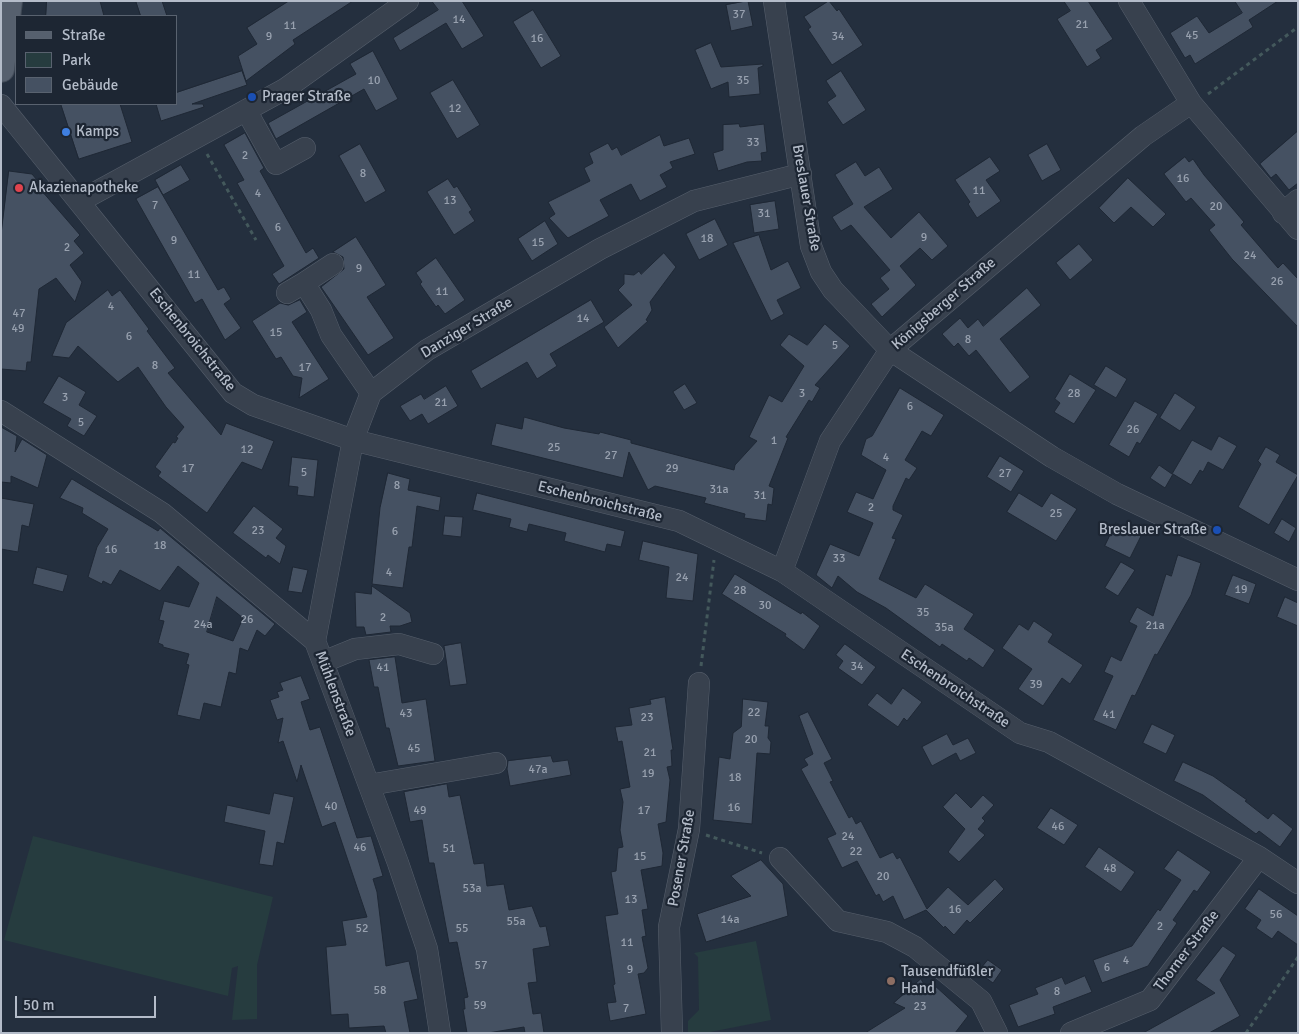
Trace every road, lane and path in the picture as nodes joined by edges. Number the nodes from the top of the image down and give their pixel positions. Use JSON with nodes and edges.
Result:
{"nodes":[{"id":1,"x":9,"y":1,"type":"edge"},
{"id":2,"x":408,"y":1,"type":"edge"},
{"id":3,"x":774,"y":1,"type":"edge"},
{"id":4,"x":1138,"y":4,"type":"edge"},
{"id":5,"x":1298,"y":27,"type":"edge"},
{"id":6,"x":1,"y":69,"type":"edge"},
{"id":7,"x":1191,"y":103,"type":"junction"},
{"id":8,"x":1,"y":105,"type":"edge"},
{"id":9,"x":246,"y":110,"type":"junction"},
{"id":10,"x":197,"y":136,"type":"junction"},
{"id":11,"x":305,"y":148,"type":"dead end"},
{"id":12,"x":801,"y":174,"type":"junction"},
{"id":13,"x":80,"y":201,"type":"junction"},
{"id":14,"x":1290,"y":206,"type":"edge"},
{"id":15,"x":1298,"y":230,"type":"edge"},
{"id":16,"x":256,"y":240,"type":"dead end"},
{"id":17,"x":333,"y":264,"type":"dead end"},
{"id":18,"x":890,"y":350,"type":"junction"},
{"id":19,"x":371,"y":393,"type":"junction"},
{"id":20,"x":1,"y":410,"type":"edge"},
{"id":21,"x":353,"y":440,"type":"junction"},
{"id":22,"x":716,"y":540,"type":"junction"},
{"id":23,"x":782,"y":572,"type":"junction"},
{"id":24,"x":1298,"y":580,"type":"edge"},
{"id":25,"x":315,"y":641,"type":"junction"},
{"id":26,"x":433,"y":654,"type":"dead end"},
{"id":27,"x":323,"y":662,"type":"junction"},
{"id":28,"x":699,"y":683,"type":"joint"},
{"id":29,"x":496,"y":763,"type":"dead end"},
{"id":30,"x":369,"y":785,"type":"junction"},
{"id":31,"x":689,"y":829,"type":"junction"},
{"id":32,"x":1258,"y":857,"type":"junction"},
{"id":33,"x":780,"y":858,"type":"joint"},
{"id":34,"x":1298,"y":883,"type":"edge"},
{"id":35,"x":1298,"y":957,"type":"edge"},
{"id":36,"x":440,"y":1033,"type":"edge"},
{"id":37,"x":672,"y":1033,"type":"edge"},
{"id":38,"x":997,"y":1033,"type":"edge"},
{"id":39,"x":1071,"y":1033,"type":"edge"},
{"id":40,"x":1246,"y":1033,"type":"edge"}],
"edges":[{"from":1,"to":6,"type":"main road"},
{"from":2,"to":9,"type":"street"},
{"from":3,"to":12,"type":"street","name":"Breslauer Straße"},
{"from":4,"to":7,"type":"street"},
{"from":5,"to":7,"type":"path"},
{"from":7,"to":14,"type":"street"},
{"from":7,"to":18,"type":"street","name":"Königsberger Straße"},
{"from":8,"to":13,"type":"street","name":"Eschenbroichstraße"},
{"from":9,"to":10,"type":"street"},
{"from":9,"to":11,"type":"street"},
{"from":10,"to":13,"type":"street"},
{"from":10,"to":16,"type":"path"},
{"from":12,"to":18,"type":"street","name":"Breslauer Straße"},
{"from":12,"to":19,"type":"street","name":"Danziger Straße"},
{"from":13,"to":21,"type":"street","name":"Eschenbroichstraße"},
{"from":14,"to":15,"type":"street"},
{"from":17,"to":19,"type":"street"},
{"from":18,"to":23,"type":"street","name":"Königsberger Straße"},
{"from":18,"to":24,"type":"street","name":"Breslauer Straße"},
{"from":19,"to":21,"type":"street"},
{"from":20,"to":25,"type":"street","name":"Mühlenstraße"},
{"from":21,"to":22,"type":"street","name":"Eschenbroichstraße"},
{"from":21,"to":25,"type":"street"},
{"from":22,"to":23,"type":"street","name":"Eschenbroichstraße"},
{"from":22,"to":28,"type":"path"},
{"from":23,"to":32,"type":"street","name":"Eschenbroichstraße"},
{"from":25,"to":27,"type":"street","name":"Mühlenstraße"},
{"from":26,"to":27,"type":"street"},
{"from":27,"to":30,"type":"street","name":"Mühlenstraße"},
{"from":28,"to":31,"type":"street","name":"Posener Straße"},
{"from":29,"to":30,"type":"street"},
{"from":30,"to":36,"type":"street","name":"Mühlenstraße"},
{"from":31,"to":33,"type":"path"},
{"from":31,"to":37,"type":"street","name":"Posener Straße"},
{"from":32,"to":34,"type":"street","name":"Eschenbroichstraße"},
{"from":32,"to":39,"type":"street","name":"Thorner Straße"},
{"from":33,"to":38,"type":"street"},
{"from":35,"to":40,"type":"path"}]}
